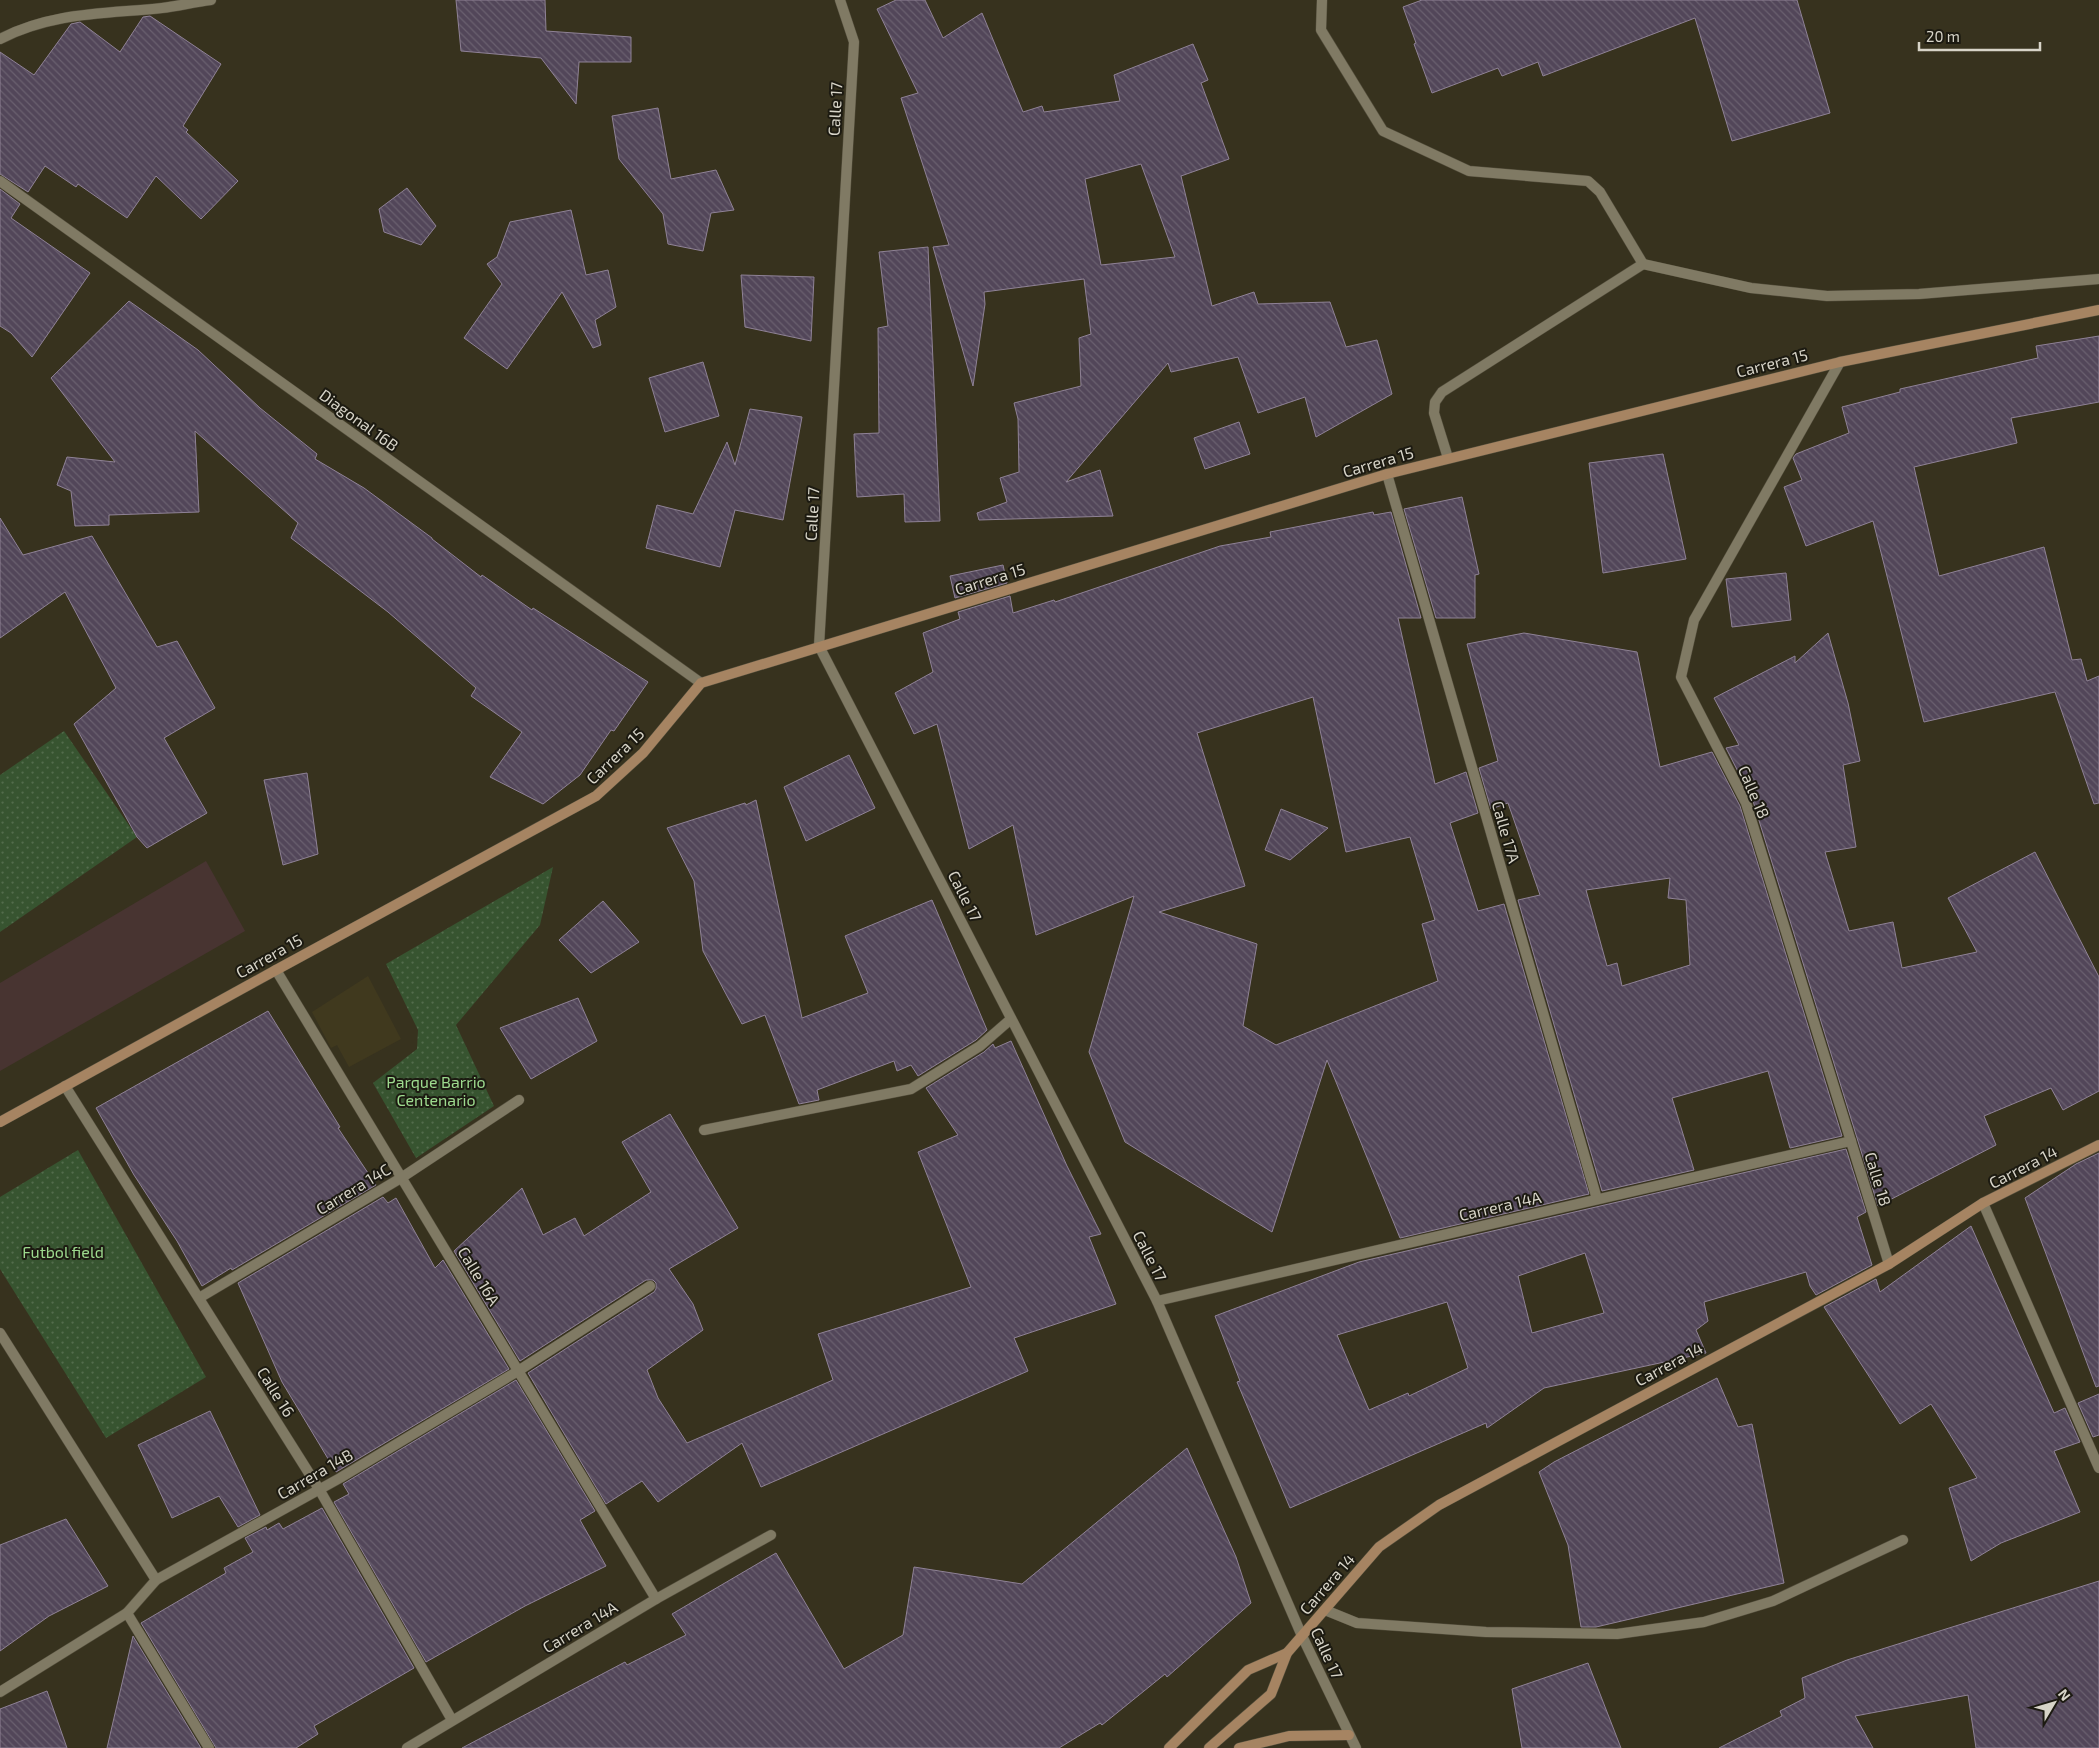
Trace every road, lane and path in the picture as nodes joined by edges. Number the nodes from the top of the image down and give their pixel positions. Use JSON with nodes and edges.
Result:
{"nodes":[{"id":1,"x":211,"y":0,"type":"edge"},
{"id":2,"x":840,"y":0,"type":"edge"},
{"id":3,"x":1322,"y":0,"type":"edge"},
{"id":4,"x":0,"y":39,"type":"edge"},
{"id":5,"x":0,"y":181,"type":"edge"},
{"id":6,"x":1643,"y":264,"type":"junction"},
{"id":7,"x":2099,"y":279,"type":"edge"},
{"id":8,"x":2099,"y":310,"type":"edge"},
{"id":9,"x":1840,"y":362,"type":"junction"},
{"id":10,"x":1448,"y":458,"type":"junction"},
{"id":11,"x":1387,"y":474,"type":"junction"},
{"id":12,"x":820,"y":646,"type":"junction"},
{"id":13,"x":701,"y":683,"type":"junction"},
{"id":14,"x":276,"y":970,"type":"junction"},
{"id":15,"x":1011,"y":1020,"type":"junction"},
{"id":16,"x":65,"y":1086,"type":"junction"},
{"id":17,"x":519,"y":1100,"type":"dead end"},
{"id":18,"x":0,"y":1122,"type":"edge"},
{"id":19,"x":704,"y":1130,"type":"dead end"},
{"id":20,"x":1851,"y":1141,"type":"junction"},
{"id":21,"x":2099,"y":1145,"type":"edge"},
{"id":22,"x":402,"y":1178,"type":"junction"},
{"id":23,"x":1597,"y":1199,"type":"junction"},
{"id":24,"x":1983,"y":1204,"type":"junction"},
{"id":25,"x":1889,"y":1264,"type":"junction"},
{"id":26,"x":650,"y":1286,"type":"dead end"},
{"id":27,"x":199,"y":1298,"type":"junction"},
{"id":28,"x":1157,"y":1301,"type":"junction"},
{"id":29,"x":0,"y":1333,"type":"edge"},
{"id":30,"x":518,"y":1371,"type":"junction"},
{"id":31,"x":2099,"y":1468,"type":"edge"},
{"id":32,"x":320,"y":1489,"type":"junction"},
{"id":33,"x":771,"y":1534,"type":"dead end"},
{"id":34,"x":1903,"y":1540,"type":"dead end"},
{"id":35,"x":156,"y":1580,"type":"junction"},
{"id":36,"x":656,"y":1599,"type":"junction"},
{"id":37,"x":1325,"y":1610,"type":"junction"},
{"id":38,"x":127,"y":1613,"type":"junction"},
{"id":39,"x":1302,"y":1636,"type":"junction"},
{"id":40,"x":1287,"y":1653,"type":"junction"},
{"id":41,"x":0,"y":1692,"type":"edge"},
{"id":42,"x":452,"y":1720,"type":"junction"},
{"id":43,"x":1349,"y":1734,"type":"junction"},
{"id":44,"x":209,"y":1748,"type":"edge"},
{"id":45,"x":407,"y":1748,"type":"edge"},
{"id":46,"x":1170,"y":1748,"type":"edge"},
{"id":47,"x":1209,"y":1748,"type":"edge"},
{"id":48,"x":1239,"y":1748,"type":"edge"},
{"id":49,"x":1356,"y":1748,"type":"edge"}],
"edges":[{"from":1,"to":4,"type":"street"},
{"from":2,"to":12,"type":"street","name":"Calle 17"},
{"from":3,"to":6,"type":"street"},
{"from":5,"to":13,"type":"street","name":"Diagonal 16B"},
{"from":6,"to":7,"type":"street"},
{"from":6,"to":10,"type":"street"},
{"from":8,"to":9,"type":"street","name":"Carrera 15"},
{"from":9,"to":10,"type":"street","name":"Carrera 15"},
{"from":9,"to":20,"type":"street","name":"Calle 18"},
{"from":10,"to":11,"type":"street","name":"Carrera 15"},
{"from":11,"to":12,"type":"street","name":"Carrera 15"},
{"from":11,"to":23,"type":"street","name":"Calle 17A"},
{"from":12,"to":13,"type":"street","name":"Carrera 15"},
{"from":12,"to":15,"type":"street","name":"Calle 17"},
{"from":13,"to":14,"type":"street","name":"Carrera 15"},
{"from":14,"to":16,"type":"street","name":"Carrera 15"},
{"from":14,"to":22,"type":"street","name":"Calle 16A"},
{"from":15,"to":19,"type":"street"},
{"from":15,"to":28,"type":"street","name":"Calle 17"},
{"from":16,"to":18,"type":"street","name":"Carrera 15"},
{"from":16,"to":27,"type":"street","name":"Calle 16"},
{"from":17,"to":22,"type":"street","name":"Carrera 14C"},
{"from":20,"to":23,"type":"street","name":"Carrera 14A"},
{"from":20,"to":25,"type":"street","name":"Calle 18"},
{"from":21,"to":24,"type":"street","name":"Carrera 14"},
{"from":22,"to":27,"type":"street","name":"Carrera 14C"},
{"from":22,"to":30,"type":"street","name":"Calle 16A"},
{"from":23,"to":28,"type":"street","name":"Carrera 14A"},
{"from":24,"to":25,"type":"street","name":"Carrera 14"},
{"from":24,"to":31,"type":"street"},
{"from":25,"to":37,"type":"street","name":"Carrera 14"},
{"from":26,"to":30,"type":"street","name":"Carrera 14B"},
{"from":27,"to":32,"type":"street","name":"Calle 16"},
{"from":28,"to":39,"type":"street","name":"Calle 17"},
{"from":29,"to":35,"type":"street"},
{"from":30,"to":32,"type":"street","name":"Carrera 14B"},
{"from":30,"to":36,"type":"street","name":"Calle 16A"},
{"from":32,"to":35,"type":"street","name":"Carrera 14B"},
{"from":32,"to":42,"type":"street","name":"Calle 16"},
{"from":33,"to":36,"type":"street","name":"Carrera 14A"},
{"from":34,"to":37,"type":"street"},
{"from":35,"to":38,"type":"street","name":"Carrera 14B"},
{"from":36,"to":42,"type":"street","name":"Carrera 14A"},
{"from":37,"to":39,"type":"street","name":"Carrera 14"},
{"from":38,"to":41,"type":"street","name":"Carrera 14B"},
{"from":38,"to":44,"type":"street"},
{"from":39,"to":40,"type":"street","name":"Carrera 14"},
{"from":39,"to":43,"type":"street","name":"Calle 17"},
{"from":40,"to":46,"type":"street","name":"Carrera 14"},
{"from":40,"to":47,"type":"street","name":"Carrera 14"},
{"from":42,"to":45,"type":"street","name":"Carrera 14A"},
{"from":43,"to":48,"type":"street"},
{"from":43,"to":49,"type":"street","name":"Calle 17"}]}
